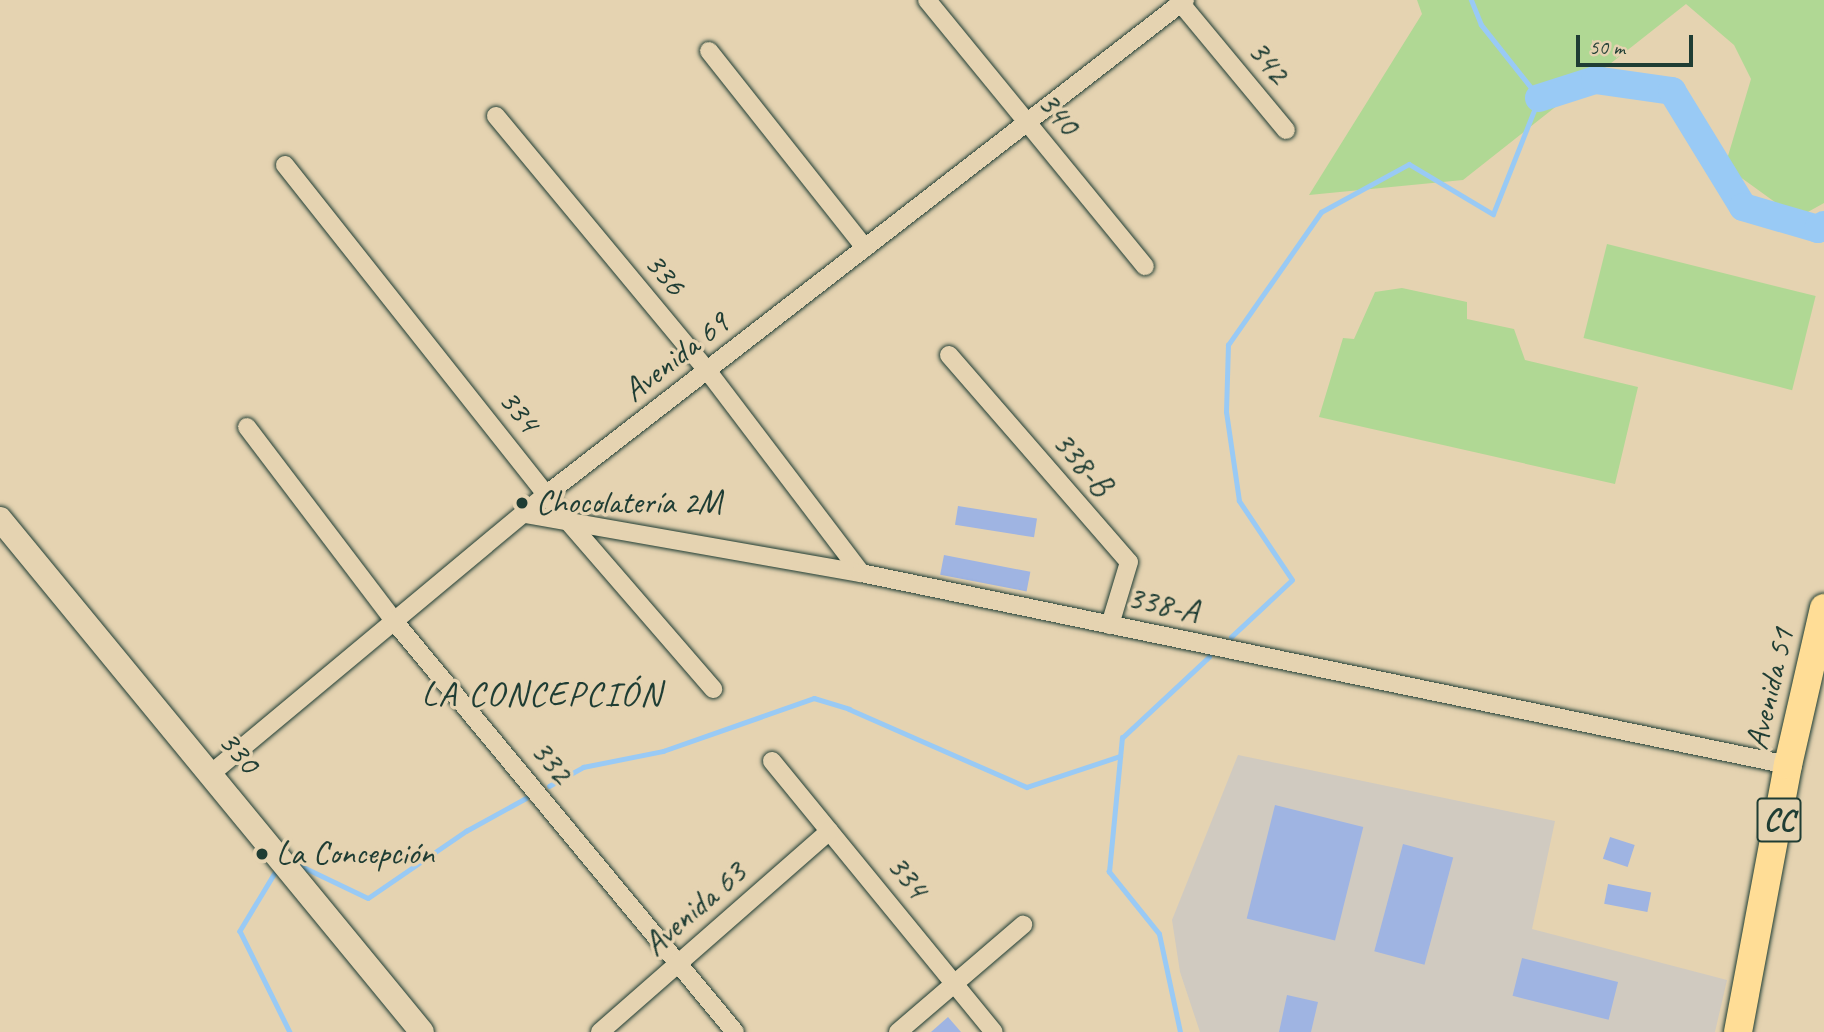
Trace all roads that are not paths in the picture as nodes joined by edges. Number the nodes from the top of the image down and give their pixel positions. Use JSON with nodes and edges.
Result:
{"nodes":[{"id":1,"x":927,"y":0,"type":"edge"},
{"id":2,"x":1181,"y":1,"type":"edge"},
{"id":3,"x":709,"y":51,"type":"dead end"},
{"id":4,"x":496,"y":116,"type":"dead end"},
{"id":5,"x":1026,"y":123,"type":"junction"},
{"id":6,"x":1286,"y":130,"type":"dead end"},
{"id":7,"x":285,"y":165,"type":"dead end"},
{"id":8,"x":865,"y":248,"type":"junction"},
{"id":9,"x":1146,"y":266,"type":"dead end"},
{"id":10,"x":948,"y":355,"type":"dead end"},
{"id":11,"x":706,"y":370,"type":"junction"},
{"id":12,"x":247,"y":428,"type":"dead end"},
{"id":13,"x":547,"y":494,"type":"junction"},
{"id":14,"x":525,"y":514,"type":"junction"},
{"id":15,"x":0,"y":519,"type":"edge"},
{"id":16,"x":566,"y":519,"type":"junction"},
{"id":17,"x":861,"y":573,"type":"junction"},
{"id":18,"x":1824,"y":608,"type":"edge"},
{"id":19,"x":394,"y":621,"type":"junction"},
{"id":20,"x":1110,"y":625,"type":"junction"},
{"id":21,"x":713,"y":689,"type":"dead end"},
{"id":22,"x":772,"y":761,"type":"dead end"},
{"id":23,"x":1788,"y":765,"type":"junction"},
{"id":24,"x":213,"y":772,"type":"junction"},
{"id":25,"x":830,"y":831,"type":"junction"},
{"id":26,"x":1023,"y":925,"type":"dead end"},
{"id":27,"x":679,"y":962,"type":"junction"},
{"id":28,"x":956,"y":984,"type":"junction"},
{"id":29,"x":422,"y":1032,"type":"edge"},
{"id":30,"x":600,"y":1032,"type":"edge"},
{"id":31,"x":735,"y":1032,"type":"edge"},
{"id":32,"x":898,"y":1032,"type":"edge"},
{"id":33,"x":994,"y":1032,"type":"edge"},
{"id":34,"x":1738,"y":1032,"type":"edge"}],
"edges":[{"from":1,"to":5,"type":"street","name":"340"},
{"from":2,"to":5,"type":"street","name":"Avenida 69"},
{"from":2,"to":6,"type":"street","name":"342"},
{"from":3,"to":8,"type":"street"},
{"from":4,"to":11,"type":"street","name":"336"},
{"from":5,"to":8,"type":"street","name":"Avenida 69"},
{"from":5,"to":9,"type":"street","name":"340"},
{"from":7,"to":13,"type":"street","name":"334"},
{"from":8,"to":11,"type":"street","name":"Avenida 69"},
{"from":10,"to":20,"type":"street","name":"338-B"},
{"from":11,"to":13,"type":"street","name":"Avenida 69"},
{"from":11,"to":17,"type":"street","name":"336"},
{"from":12,"to":19,"type":"street","name":"332"},
{"from":13,"to":14,"type":"street","name":"Avenida 69"},
{"from":13,"to":16,"type":"street","name":"334"},
{"from":14,"to":16,"type":"street","name":"338-A"},
{"from":14,"to":19,"type":"street","name":"Avenida 69"},
{"from":15,"to":24,"type":"street","name":"330"},
{"from":16,"to":17,"type":"street","name":"338-A"},
{"from":16,"to":21,"type":"street","name":"334"},
{"from":17,"to":20,"type":"street","name":"338-A"},
{"from":18,"to":23,"type":"main road","name":"Avenida 51","number":"CC"},
{"from":19,"to":24,"type":"street","name":"Avenida 69"},
{"from":19,"to":27,"type":"street","name":"332"},
{"from":20,"to":23,"type":"street","name":"338-A"},
{"from":22,"to":25,"type":"street","name":"334"},
{"from":23,"to":34,"type":"main road","name":"Avenida 51","number":"CC"},
{"from":24,"to":29,"type":"street","name":"330"},
{"from":25,"to":27,"type":"street","name":"Avenida 63"},
{"from":25,"to":28,"type":"street","name":"334"},
{"from":26,"to":28,"type":"street"},
{"from":27,"to":30,"type":"street","name":"Avenida 63"},
{"from":27,"to":31,"type":"street","name":"332"},
{"from":28,"to":32,"type":"street"},
{"from":28,"to":33,"type":"street","name":"334"}]}
